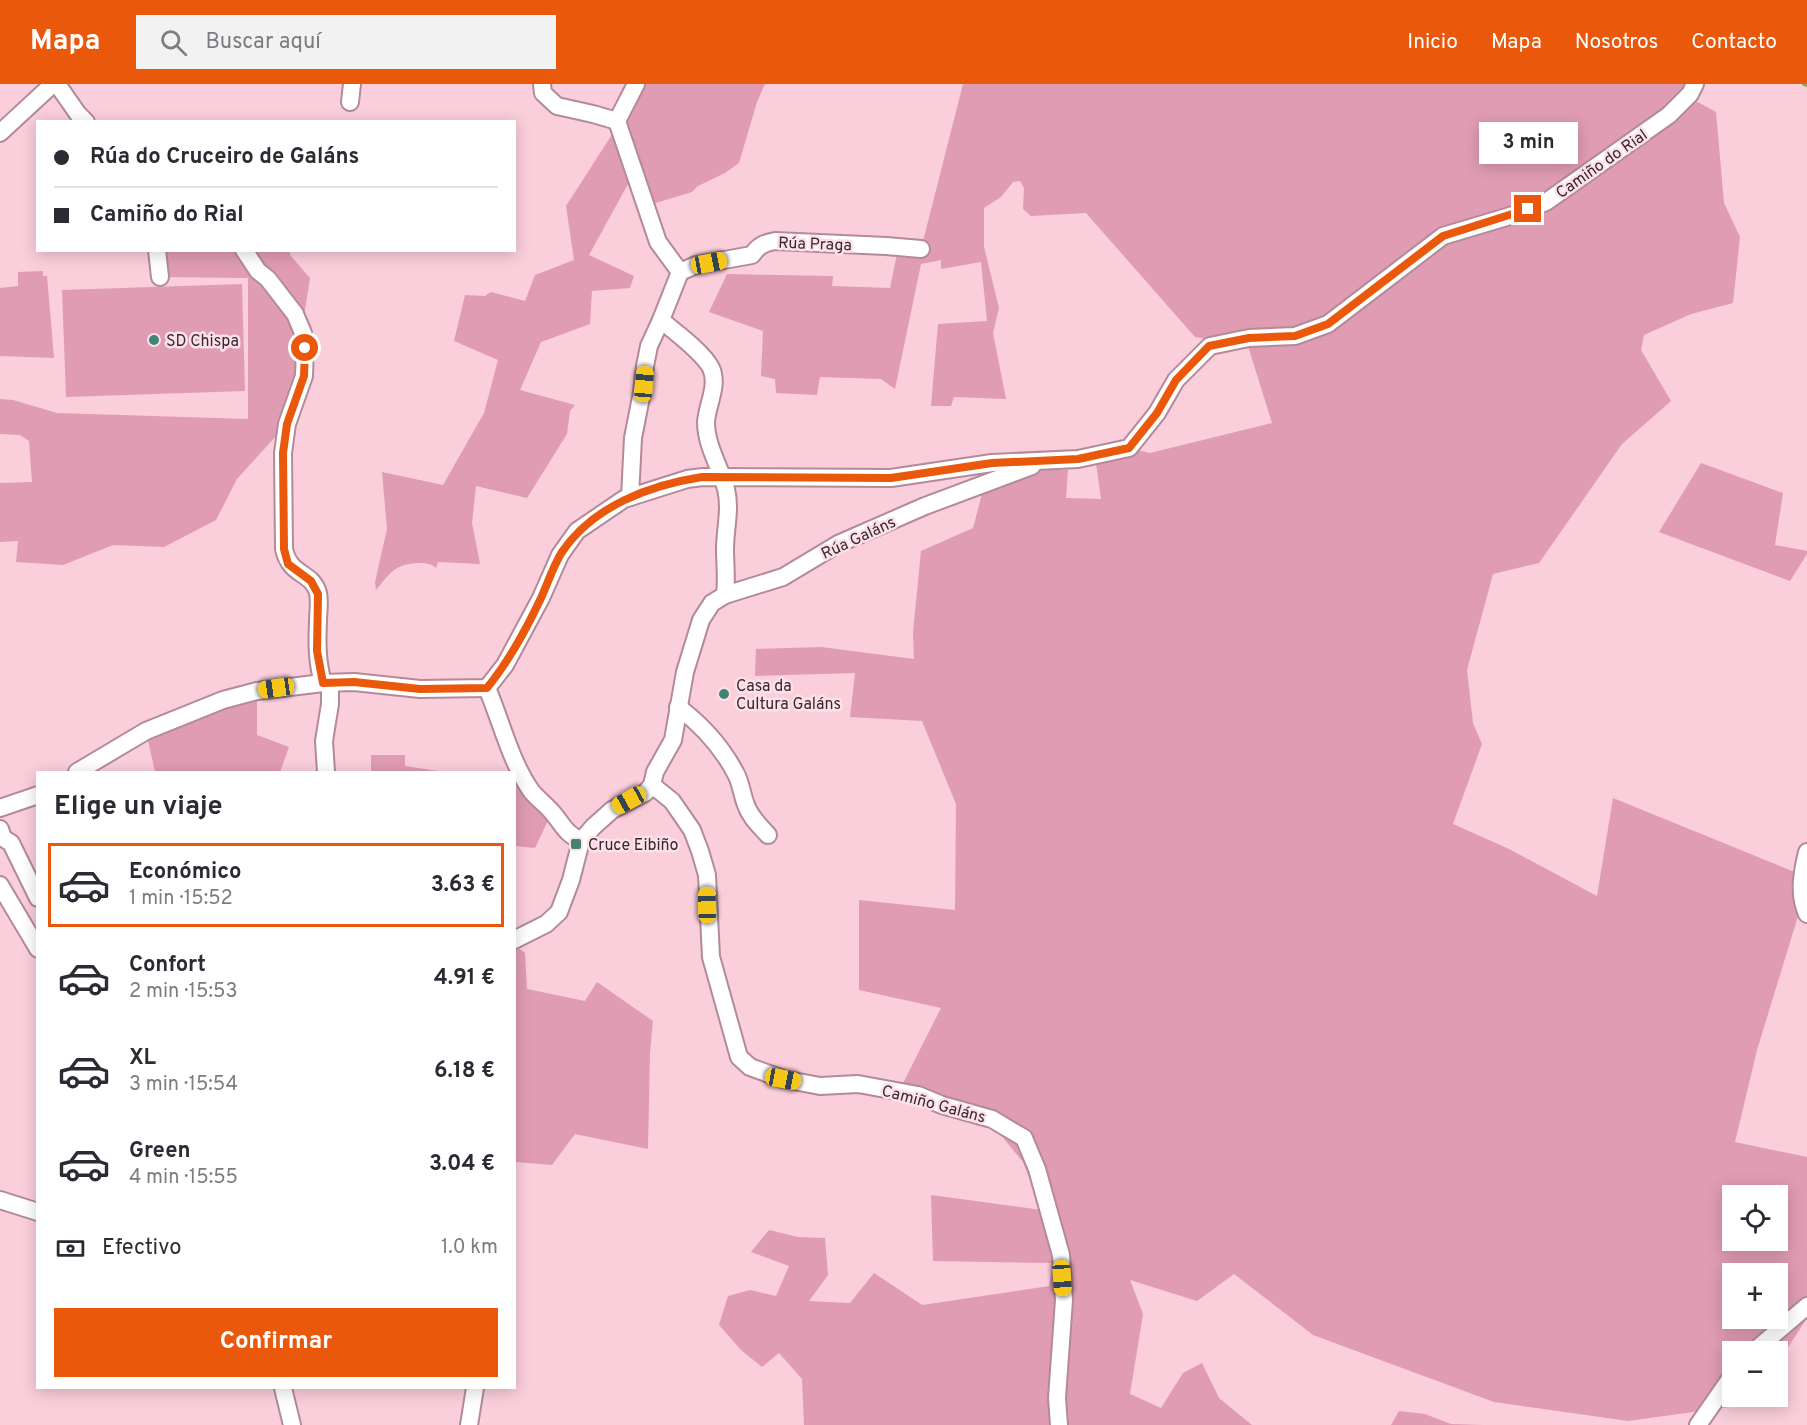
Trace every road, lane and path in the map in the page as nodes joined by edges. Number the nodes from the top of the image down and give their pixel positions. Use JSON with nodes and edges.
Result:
{"nodes":[{"id":1,"x":55,"y":84,"type":"edge"},
{"id":2,"x":352,"y":84,"type":"edge"},
{"id":3,"x":542,"y":84,"type":"edge"},
{"id":4,"x":636,"y":84,"type":"edge"},
{"id":5,"x":1695,"y":84,"type":"edge"},
{"id":6,"x":350,"y":102,"type":"dead end"},
{"id":7,"x":84,"y":120,"type":"edge"},
{"id":8,"x":617,"y":121,"type":"junction"},
{"id":9,"x":0,"y":133,"type":"edge"},
{"id":10,"x":921,"y":249,"type":"dead end"},
{"id":11,"x":157,"y":252,"type":"edge"},
{"id":12,"x":245,"y":252,"type":"edge"},
{"id":13,"x":680,"y":272,"type":"junction"},
{"id":14,"x":160,"y":277,"type":"dead end"},
{"id":15,"x":661,"y":320,"type":"junction"},
{"id":16,"x":1039,"y":460,"type":"junction"},
{"id":17,"x":992,"y":463,"type":"junction"},
{"id":18,"x":721,"y":476,"type":"junction"},
{"id":19,"x":993,"y":480,"type":"junction"},
{"id":20,"x":630,"y":497,"type":"junction"},
{"id":21,"x":724,"y":595,"type":"junction"},
{"id":22,"x":327,"y":683,"type":"junction"},
{"id":23,"x":487,"y":688,"type":"junction"},
{"id":24,"x":678,"y":707,"type":"junction"},
{"id":25,"x":79,"y":771,"type":"edge"},
{"id":26,"x":326,"y":771,"type":"edge"},
{"id":27,"x":652,"y":785,"type":"junction"},
{"id":28,"x":36,"y":796,"type":"edge"},
{"id":29,"x":0,"y":808,"type":"edge"},
{"id":30,"x":0,"y":829,"type":"edge"},
{"id":31,"x":768,"y":835,"type":"dead end"},
{"id":32,"x":582,"y":841,"type":"junction"},
{"id":33,"x":1807,"y":852,"type":"edge"},
{"id":34,"x":0,"y":885,"type":"edge"},
{"id":35,"x":36,"y":894,"type":"edge"},
{"id":36,"x":1807,"y":914,"type":"edge"},
{"id":37,"x":516,"y":939,"type":"edge"},
{"id":38,"x":36,"y":946,"type":"edge"},
{"id":39,"x":2,"y":1206,"type":"edge"},
{"id":40,"x":36,"y":1212,"type":"edge"},
{"id":41,"x":1807,"y":1306,"type":"edge"},
{"id":42,"x":1766,"y":1341,"type":"edge"},
{"id":43,"x":283,"y":1389,"type":"edge"},
{"id":44,"x":475,"y":1389,"type":"edge"},
{"id":45,"x":1722,"y":1390,"type":"edge"},
{"id":46,"x":292,"y":1425,"type":"edge"},
{"id":47,"x":469,"y":1425,"type":"edge"},
{"id":48,"x":1059,"y":1425,"type":"edge"},
{"id":49,"x":1698,"y":1425,"type":"edge"}],
"edges":[{"from":1,"to":7,"type":"street"},
{"from":1,"to":9,"type":"street"},
{"from":2,"to":6,"type":"street"},
{"from":3,"to":8,"type":"street"},
{"from":4,"to":8,"type":"street"},
{"from":5,"to":16,"type":"street","name":"Camiño do Rial"},
{"from":8,"to":13,"type":"street"},
{"from":10,"to":13,"type":"street","name":"Rúa Praga"},
{"from":11,"to":14,"type":"street"},
{"from":12,"to":22,"type":"street"},
{"from":13,"to":15,"type":"street"},
{"from":15,"to":18,"type":"street"},
{"from":15,"to":20,"type":"street"},
{"from":16,"to":17,"type":"street","name":"Camiño do Rial"},
{"from":16,"to":19,"type":"street","name":"Rúa Galáns"},
{"from":17,"to":18,"type":"street","name":"Camiño do Rial"},
{"from":17,"to":19,"type":"street"},
{"from":18,"to":20,"type":"street","name":"Camiño do Rial"},
{"from":18,"to":21,"type":"street"},
{"from":19,"to":21,"type":"street","name":"Rúa Galáns"},
{"from":20,"to":23,"type":"street","name":"Camiño do Rial"},
{"from":21,"to":24,"type":"street","name":"Rúa Galáns"},
{"from":22,"to":23,"type":"street"},
{"from":22,"to":25,"type":"street"},
{"from":22,"to":26,"type":"street"},
{"from":23,"to":32,"type":"street"},
{"from":24,"to":27,"type":"street","name":"Rúa Galáns"},
{"from":24,"to":31,"type":"street"},
{"from":27,"to":32,"type":"street"},
{"from":27,"to":48,"type":"street","name":"Camiño Galáns"},
{"from":28,"to":29,"type":"street"},
{"from":30,"to":35,"type":"street"},
{"from":32,"to":37,"type":"street"},
{"from":33,"to":36,"type":"street"},
{"from":34,"to":38,"type":"street"},
{"from":39,"to":40,"type":"street"},
{"from":41,"to":42,"type":"street"},
{"from":43,"to":46,"type":"street"},
{"from":44,"to":47,"type":"street"},
{"from":45,"to":49,"type":"street"}]}
